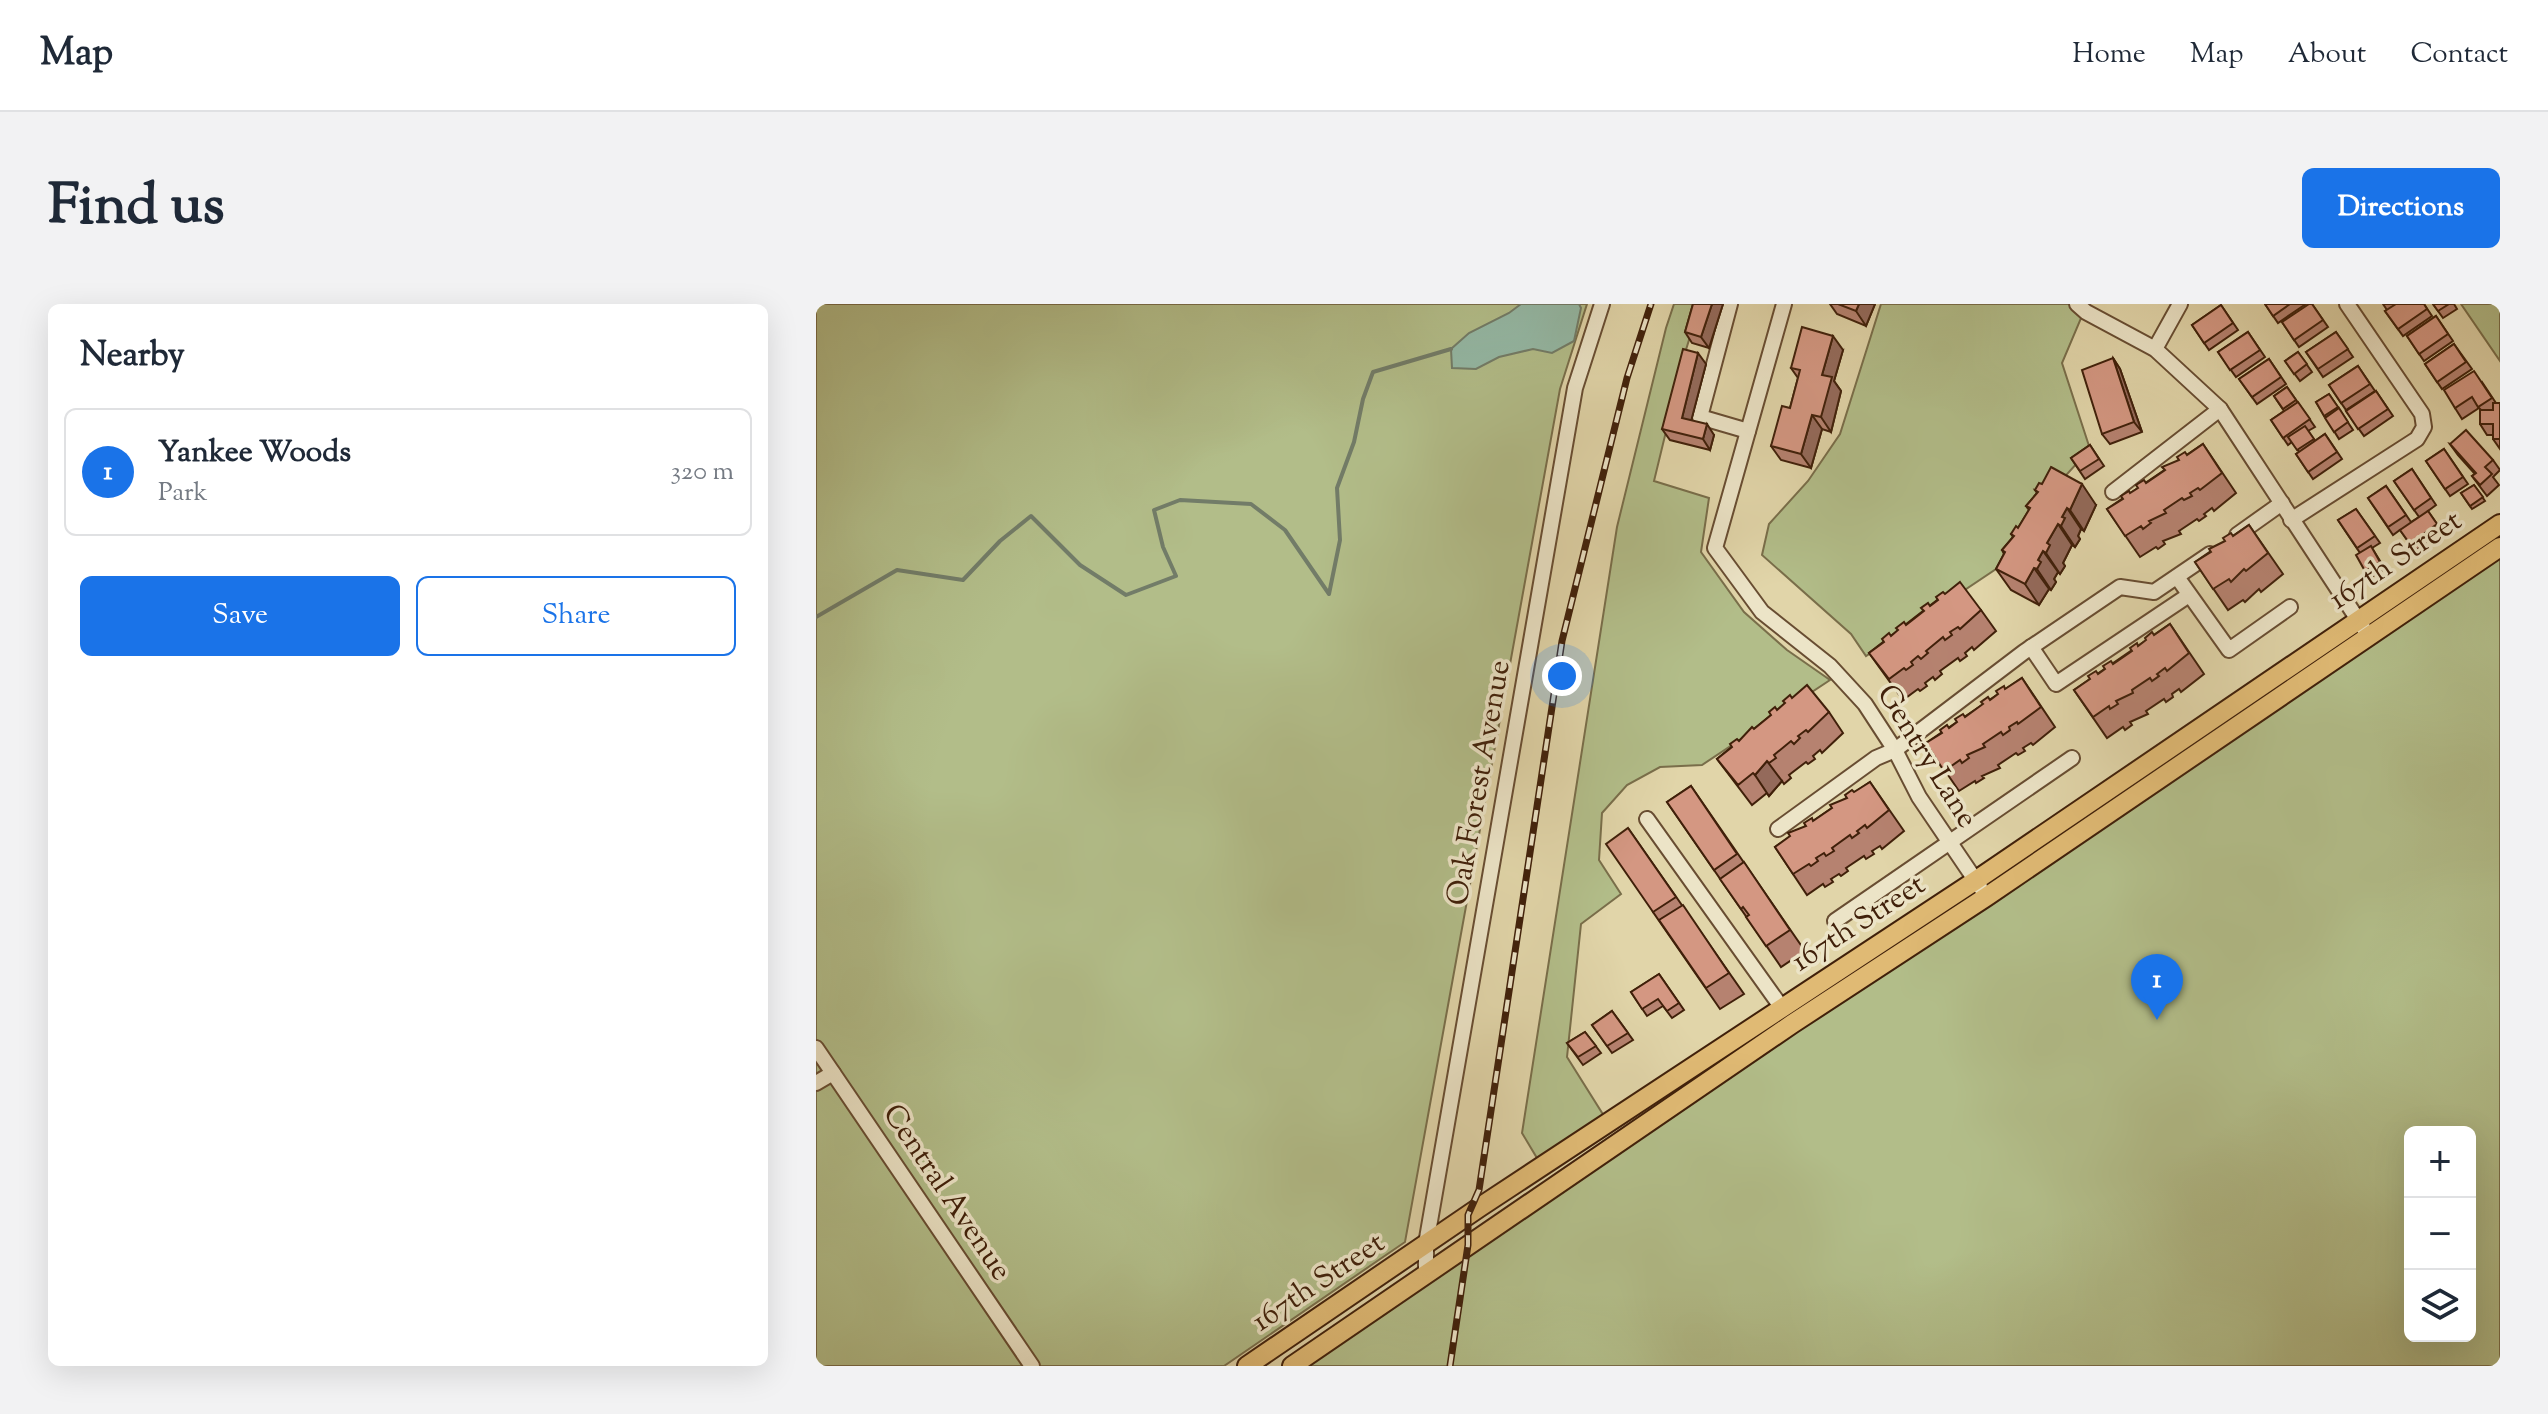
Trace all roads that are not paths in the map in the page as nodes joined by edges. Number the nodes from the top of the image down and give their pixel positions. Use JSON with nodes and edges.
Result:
{"nodes":[{"id":1,"x":1602,"y":304,"type":"edge"},
{"id":2,"x":1730,"y":304,"type":"edge"},
{"id":3,"x":1784,"y":304,"type":"edge"},
{"id":4,"x":2077,"y":304,"type":"edge"},
{"id":5,"x":2180,"y":304,"type":"edge"},
{"id":6,"x":2347,"y":304,"type":"edge"},
{"id":7,"x":2155,"y":349,"type":"junction"},
{"id":8,"x":2220,"y":409,"type":"junction"},
{"id":9,"x":1748,"y":431,"type":"junction"},
{"id":10,"x":2113,"y":492,"type":"dead end"},
{"id":11,"x":2282,"y":503,"type":"junction"},
{"id":12,"x":2291,"y":520,"type":"junction"},
{"id":13,"x":2500,"y":524,"type":"edge"},
{"id":14,"x":2500,"y":547,"type":"edge"},
{"id":15,"x":2177,"y":577,"type":"junction"},
{"id":16,"x":2189,"y":595,"type":"junction"},
{"id":17,"x":2290,"y":607,"type":"dead end"},
{"id":18,"x":2364,"y":628,"type":"junction"},
{"id":19,"x":2031,"y":647,"type":"junction"},
{"id":20,"x":1895,"y":750,"type":"junction"},
{"id":21,"x":2072,"y":758,"type":"dead end"},
{"id":22,"x":1647,"y":819,"type":"dead end"},
{"id":23,"x":1778,"y":829,"type":"dead end"},
{"id":24,"x":1949,"y":842,"type":"junction"},
{"id":25,"x":1975,"y":881,"type":"junction"},
{"id":26,"x":1986,"y":897,"type":"junction"},
{"id":27,"x":1835,"y":921,"type":"dead end"},
{"id":28,"x":1782,"y":1008,"type":"junction"},
{"id":29,"x":816,"y":1048,"type":"edge"},
{"id":30,"x":833,"y":1073,"type":"junction"},
{"id":31,"x":816,"y":1083,"type":"edge"},
{"id":32,"x":1426,"y":1244,"type":"junction"},
{"id":33,"x":1426,"y":1274,"type":"junction"},
{"id":34,"x":1032,"y":1366,"type":"edge"},
{"id":35,"x":1247,"y":1366,"type":"edge"},
{"id":36,"x":1292,"y":1366,"type":"edge"}],
"edges":[{"from":1,"to":32,"type":"street","name":"Oak Forest Avenue"},
{"from":2,"to":9,"type":"street"},
{"from":3,"to":9,"type":"street"},
{"from":4,"to":7,"type":"street"},
{"from":5,"to":7,"type":"street"},
{"from":6,"to":12,"type":"street"},
{"from":7,"to":8,"type":"street"},
{"from":8,"to":10,"type":"street"},
{"from":8,"to":11,"type":"street"},
{"from":9,"to":20,"type":"street","name":"Gentry Lane"},
{"from":11,"to":12,"type":"street"},
{"from":11,"to":15,"type":"street"},
{"from":12,"to":18,"type":"street"},
{"from":13,"to":18,"type":"main road","name":"167th Street"},
{"from":14,"to":18,"type":"main road","name":"167th Street"},
{"from":15,"to":16,"type":"street"},
{"from":15,"to":19,"type":"street"},
{"from":16,"to":17,"type":"street"},
{"from":16,"to":19,"type":"street"},
{"from":18,"to":25,"type":"main road","name":"167th Street"},
{"from":18,"to":26,"type":"main road","name":"167th Street"},
{"from":19,"to":20,"type":"street"},
{"from":20,"to":23,"type":"street"},
{"from":20,"to":24,"type":"street","name":"Gentry Lane"},
{"from":21,"to":24,"type":"street"},
{"from":22,"to":28,"type":"street"},
{"from":24,"to":25,"type":"street","name":"Gentry Lane"},
{"from":24,"to":27,"type":"street"},
{"from":25,"to":26,"type":"street","name":"Gentry Lane"},
{"from":25,"to":28,"type":"main road","name":"167th Street"},
{"from":26,"to":33,"type":"main road","name":"167th Street"},
{"from":28,"to":32,"type":"main road","name":"167th Street"},
{"from":29,"to":30,"type":"street","name":"Central Avenue"},
{"from":30,"to":31,"type":"street"},
{"from":30,"to":34,"type":"street","name":"Central Avenue"},
{"from":32,"to":33,"type":"street","name":"Oak Forest Avenue"},
{"from":32,"to":35,"type":"main road","name":"167th Street"},
{"from":33,"to":36,"type":"main road","name":"167th Street"}]}
